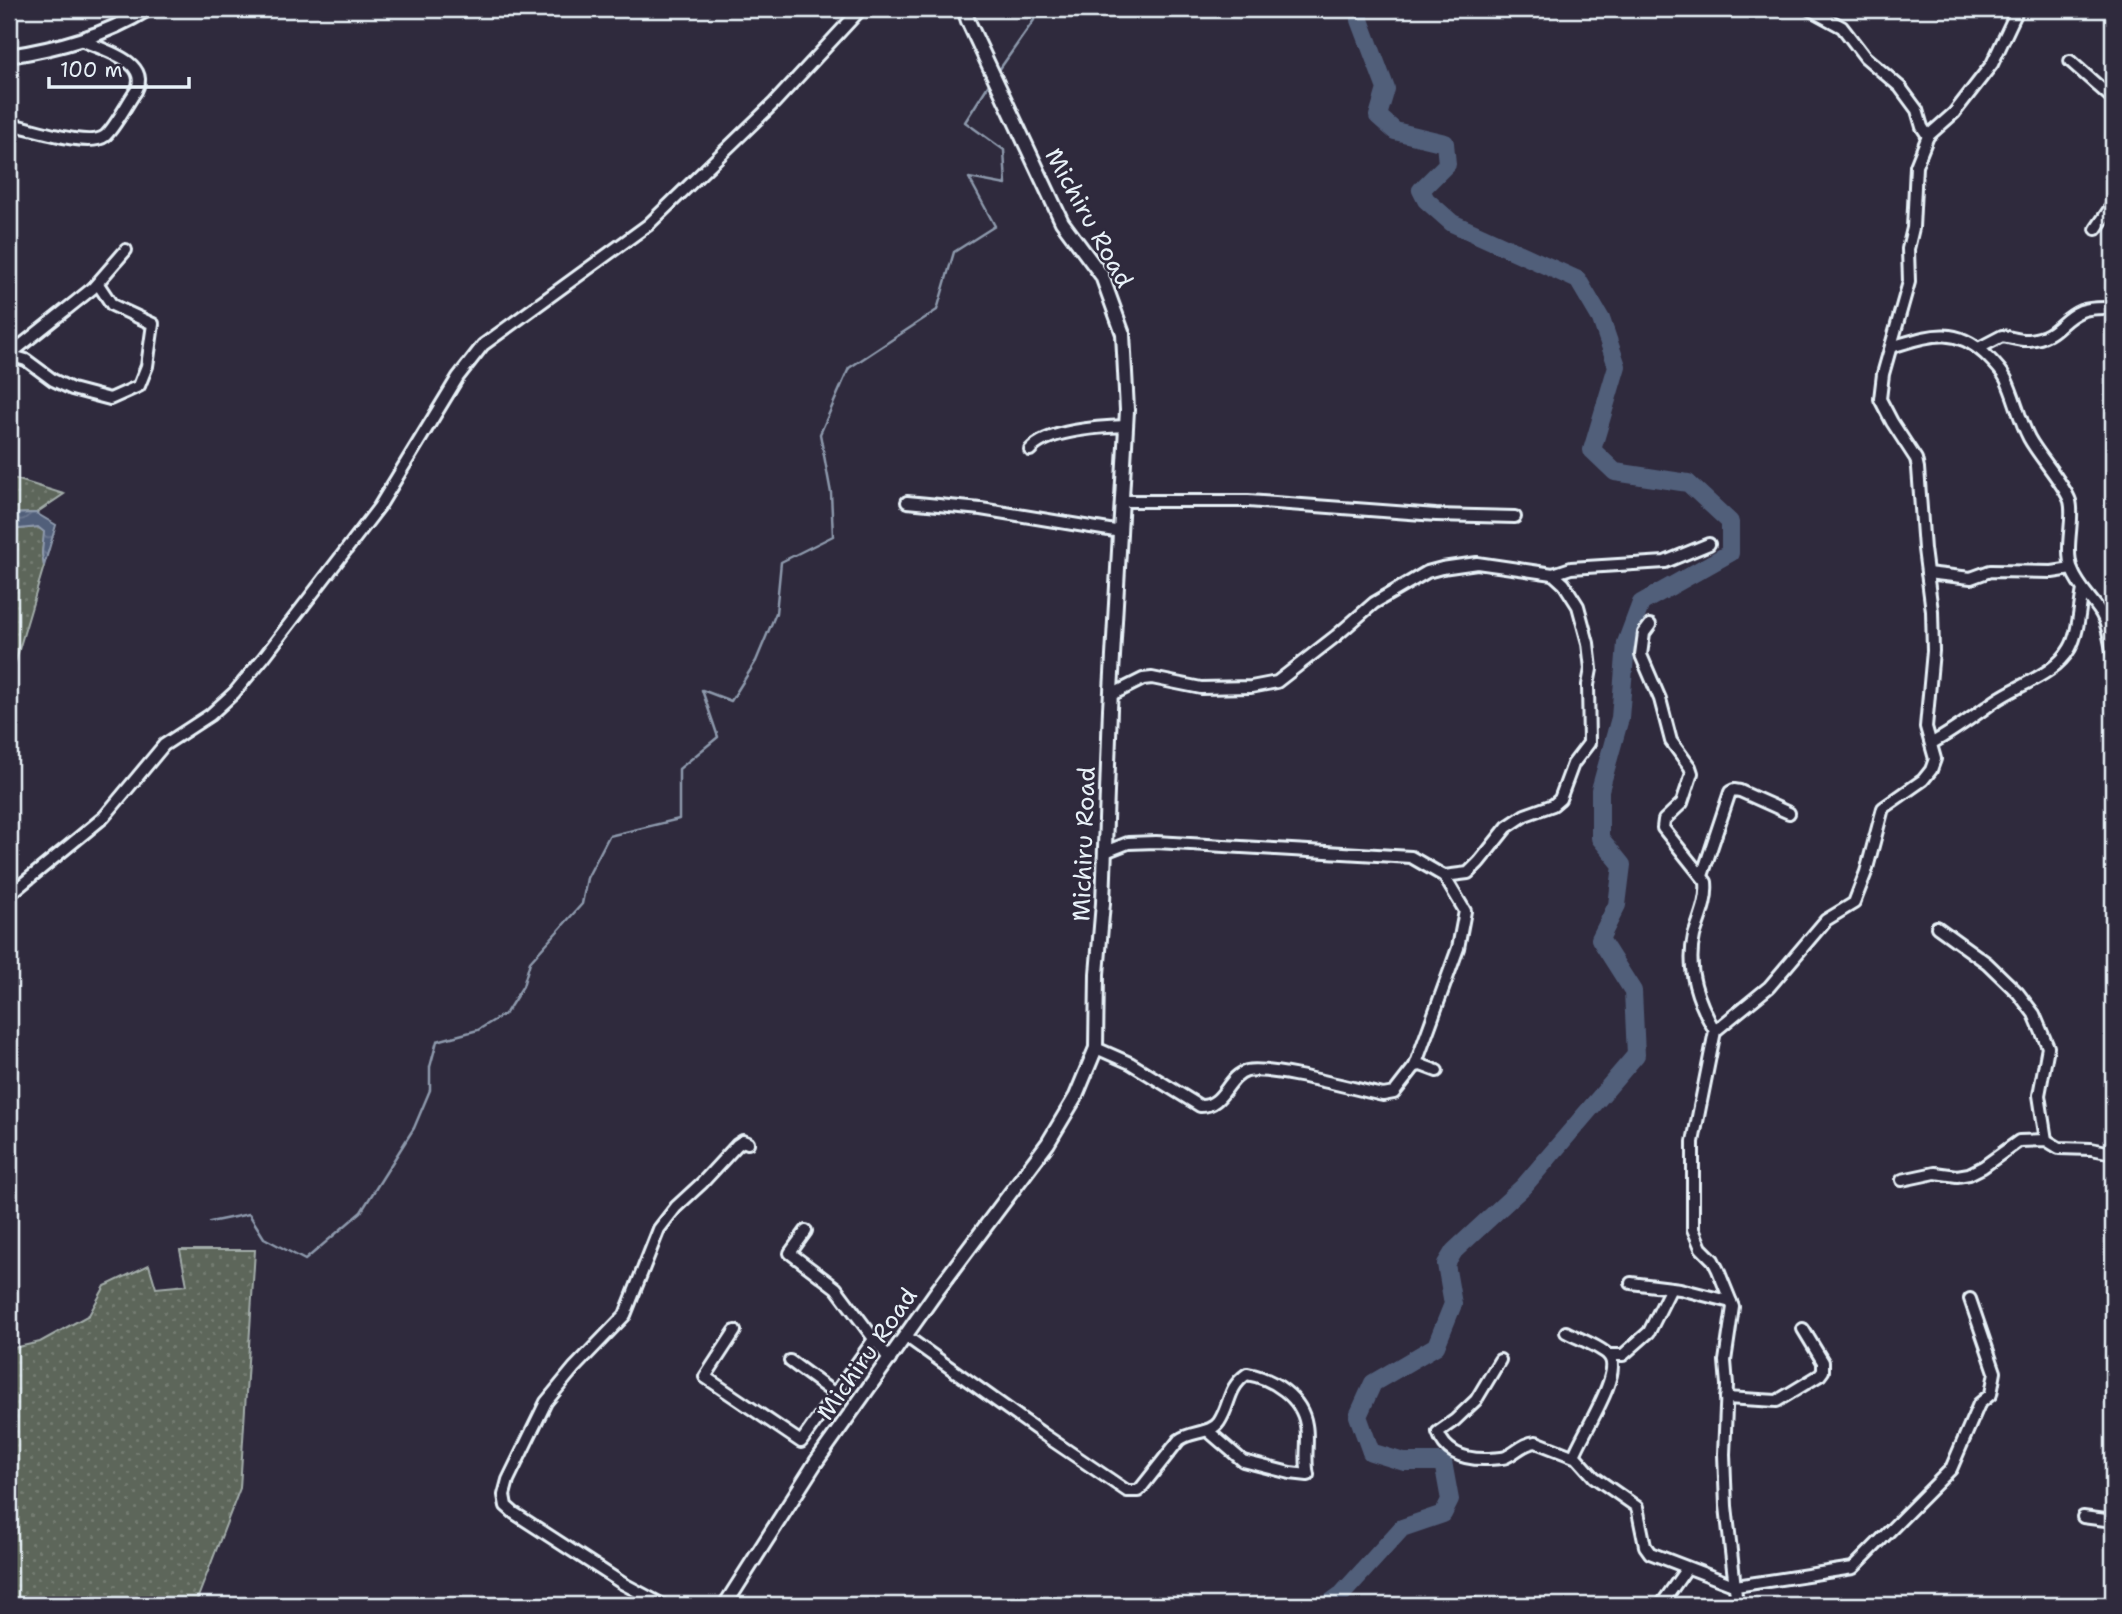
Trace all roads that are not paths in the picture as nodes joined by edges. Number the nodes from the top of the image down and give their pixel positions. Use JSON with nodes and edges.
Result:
{"nodes":[{"id":1,"x":148,"y":9,"type":"edge"},
{"id":2,"x":861,"y":9,"type":"edge"},
{"id":3,"x":964,"y":9,"type":"edge"},
{"id":4,"x":1809,"y":9,"type":"edge"},
{"id":5,"x":2018,"y":9,"type":"edge"},
{"id":6,"x":83,"y":41,"type":"junction"},
{"id":7,"x":9,"y":57,"type":"edge"},
{"id":8,"x":2070,"y":61,"type":"dead end"},
{"id":9,"x":2113,"y":99,"type":"edge"},
{"id":10,"x":9,"y":124,"type":"edge"},
{"id":11,"x":1928,"y":136,"type":"junction"},
{"id":12,"x":2113,"y":204,"type":"edge"},
{"id":13,"x":2096,"y":229,"type":"dead end"},
{"id":14,"x":126,"y":250,"type":"dead end"},
{"id":15,"x":98,"y":284,"type":"junction"},
{"id":16,"x":2113,"y":308,"type":"edge"},
{"id":17,"x":1891,"y":346,"type":"junction"},
{"id":18,"x":1979,"y":348,"type":"junction"},
{"id":19,"x":9,"y":355,"type":"edge"},
{"id":20,"x":1125,"y":426,"type":"junction"},
{"id":21,"x":1030,"y":450,"type":"dead end"},
{"id":22,"x":1122,"y":501,"type":"junction"},
{"id":23,"x":907,"y":502,"type":"dead end"},
{"id":24,"x":1515,"y":517,"type":"dead end"},
{"id":25,"x":1121,"y":532,"type":"junction"},
{"id":26,"x":1709,"y":544,"type":"dead end"},
{"id":27,"x":2072,"y":569,"type":"junction"},
{"id":28,"x":1927,"y":573,"type":"junction"},
{"id":29,"x":1553,"y":575,"type":"junction"},
{"id":30,"x":2083,"y":590,"type":"junction"},
{"id":31,"x":1650,"y":625,"type":"dead end"},
{"id":32,"x":2113,"y":656,"type":"edge"},
{"id":33,"x":1111,"y":695,"type":"junction"},
{"id":34,"x":1932,"y":743,"type":"junction"},
{"id":35,"x":1789,"y":813,"type":"dead end"},
{"id":36,"x":1105,"y":852,"type":"junction"},
{"id":37,"x":1444,"y":876,"type":"junction"},
{"id":38,"x":1702,"y":876,"type":"junction"},
{"id":39,"x":9,"y":895,"type":"edge"},
{"id":40,"x":1937,"y":927,"type":"dead end"},
{"id":41,"x":1715,"y":1031,"type":"junction"},
{"id":42,"x":1096,"y":1048,"type":"junction"},
{"id":43,"x":1415,"y":1066,"type":"junction"},
{"id":44,"x":1437,"y":1071,"type":"dead end"},
{"id":45,"x":2046,"y":1140,"type":"junction"},
{"id":46,"x":748,"y":1143,"type":"dead end"},
{"id":47,"x":2113,"y":1153,"type":"edge"},
{"id":48,"x":1902,"y":1180,"type":"dead end"},
{"id":49,"x":806,"y":1231,"type":"dead end"},
{"id":50,"x":1631,"y":1283,"type":"dead end"},
{"id":51,"x":1671,"y":1288,"type":"junction"},
{"id":52,"x":1970,"y":1299,"type":"dead end"},
{"id":53,"x":1731,"y":1302,"type":"junction"},
{"id":54,"x":1802,"y":1329,"type":"dead end"},
{"id":55,"x":735,"y":1331,"type":"dead end"},
{"id":56,"x":1566,"y":1332,"type":"dead end"},
{"id":57,"x":906,"y":1337,"type":"junction"},
{"id":58,"x":875,"y":1338,"type":"junction"},
{"id":59,"x":1609,"y":1355,"type":"junction"},
{"id":60,"x":890,"y":1360,"type":"junction"},
{"id":61,"x":1500,"y":1360,"type":"dead end"},
{"id":62,"x":790,"y":1361,"type":"dead end"},
{"id":63,"x":835,"y":1394,"type":"junction"},
{"id":64,"x":1727,"y":1398,"type":"junction"},
{"id":65,"x":1207,"y":1430,"type":"junction"},
{"id":66,"x":1574,"y":1456,"type":"junction"},
{"id":67,"x":2083,"y":1517,"type":"dead end"},
{"id":68,"x":2113,"y":1521,"type":"edge"},
{"id":69,"x":1687,"y":1568,"type":"junction"},
{"id":70,"x":1736,"y":1586,"type":"junction"},
{"id":71,"x":663,"y":1605,"type":"edge"},
{"id":72,"x":725,"y":1605,"type":"edge"},
{"id":73,"x":1661,"y":1605,"type":"edge"},
{"id":74,"x":1737,"y":1605,"type":"edge"}],
"edges":[{"from":1,"to":6,"type":"street"},
{"from":2,"to":39,"type":"street"},
{"from":3,"to":20,"type":"street","name":"Michiru Road"},
{"from":4,"to":11,"type":"street"},
{"from":5,"to":11,"type":"street"},
{"from":6,"to":7,"type":"street"},
{"from":6,"to":10,"type":"street"},
{"from":8,"to":9,"type":"street"},
{"from":11,"to":17,"type":"street"},
{"from":12,"to":13,"type":"street"},
{"from":14,"to":15,"type":"street"},
{"from":15,"to":19,"type":"street"},
{"from":15,"to":19,"type":"street"},
{"from":16,"to":18,"type":"street"},
{"from":17,"to":18,"type":"street"},
{"from":17,"to":28,"type":"street"},
{"from":18,"to":27,"type":"street"},
{"from":20,"to":21,"type":"street"},
{"from":20,"to":22,"type":"street","name":"Michiru Road"},
{"from":22,"to":24,"type":"street"},
{"from":22,"to":25,"type":"street","name":"Michiru Road"},
{"from":23,"to":25,"type":"street"},
{"from":25,"to":33,"type":"street","name":"Michiru Road"},
{"from":26,"to":29,"type":"street"},
{"from":27,"to":28,"type":"street"},
{"from":27,"to":30,"type":"street"},
{"from":28,"to":34,"type":"street"},
{"from":29,"to":33,"type":"street"},
{"from":29,"to":37,"type":"street"},
{"from":30,"to":32,"type":"street"},
{"from":30,"to":34,"type":"street"},
{"from":31,"to":38,"type":"street"},
{"from":33,"to":36,"type":"street","name":"Michiru Road"},
{"from":34,"to":41,"type":"street"},
{"from":35,"to":38,"type":"street"},
{"from":36,"to":37,"type":"street"},
{"from":36,"to":42,"type":"street","name":"Michiru Road"},
{"from":37,"to":43,"type":"street"},
{"from":38,"to":41,"type":"street"},
{"from":40,"to":45,"type":"street"},
{"from":41,"to":53,"type":"street"},
{"from":42,"to":43,"type":"street"},
{"from":42,"to":57,"type":"street","name":"Michiru Road"},
{"from":43,"to":44,"type":"street"},
{"from":45,"to":47,"type":"street"},
{"from":45,"to":48,"type":"street"},
{"from":46,"to":71,"type":"street"},
{"from":49,"to":58,"type":"street"},
{"from":50,"to":51,"type":"street"},
{"from":51,"to":53,"type":"street"},
{"from":51,"to":59,"type":"street"},
{"from":52,"to":70,"type":"street"},
{"from":53,"to":64,"type":"street"},
{"from":54,"to":64,"type":"street"},
{"from":55,"to":63,"type":"street"},
{"from":56,"to":59,"type":"street"},
{"from":57,"to":60,"type":"street","name":"Michiru Road"},
{"from":57,"to":65,"type":"street"},
{"from":58,"to":60,"type":"street"},
{"from":58,"to":63,"type":"street"},
{"from":59,"to":66,"type":"street"},
{"from":60,"to":72,"type":"street","name":"Michiru Road"},
{"from":61,"to":66,"type":"street"},
{"from":62,"to":63,"type":"street"},
{"from":64,"to":70,"type":"street"},
{"from":65,"to":65,"type":"street"},
{"from":66,"to":69,"type":"street"},
{"from":67,"to":68,"type":"street"},
{"from":69,"to":70,"type":"street"},
{"from":69,"to":73,"type":"street"},
{"from":70,"to":74,"type":"street"}]}
